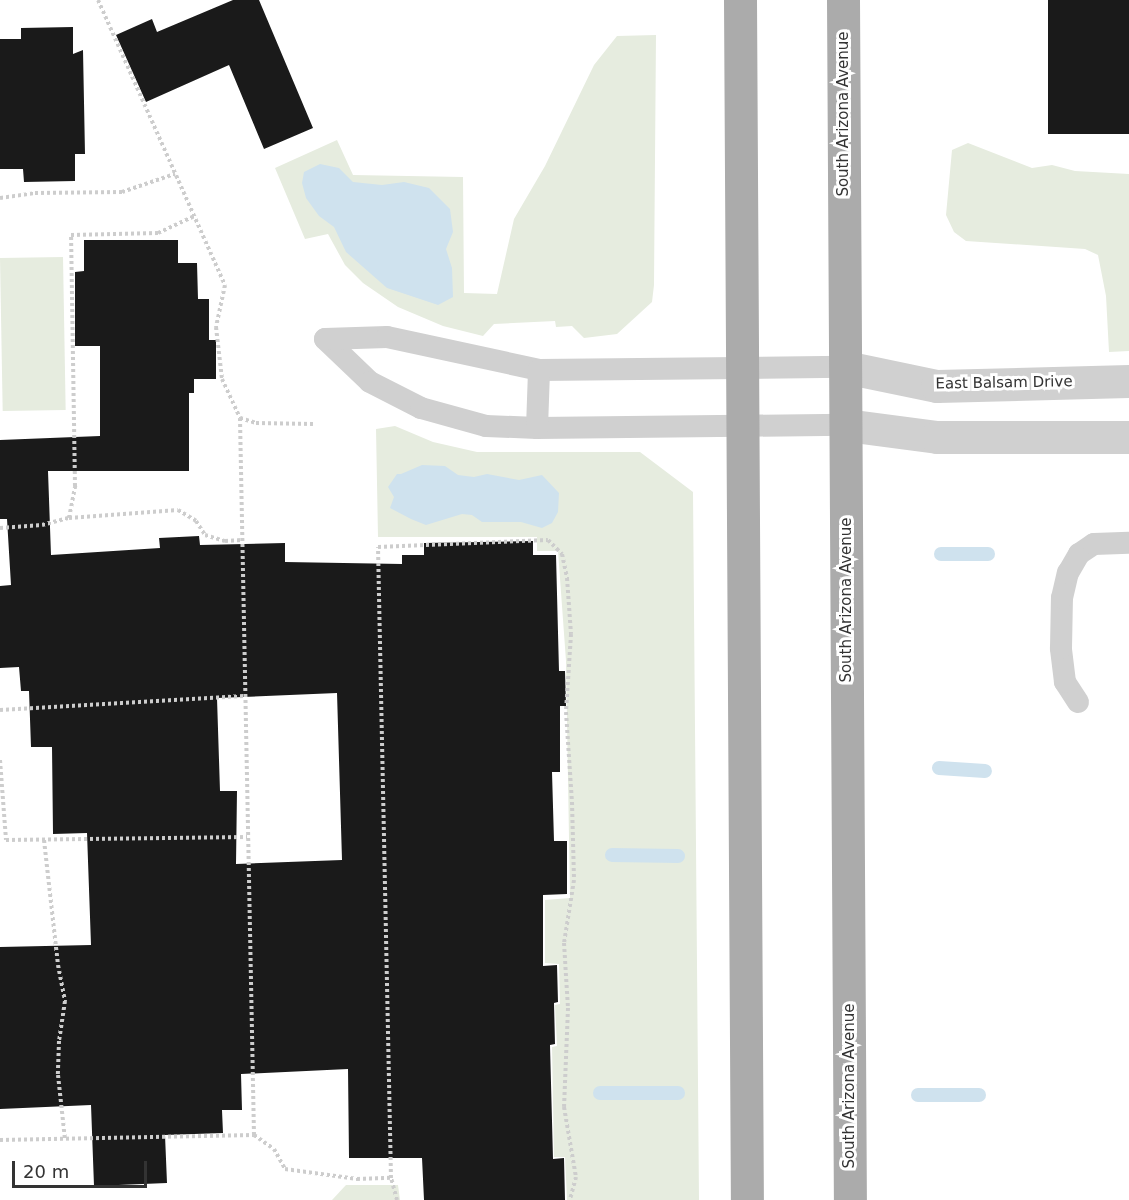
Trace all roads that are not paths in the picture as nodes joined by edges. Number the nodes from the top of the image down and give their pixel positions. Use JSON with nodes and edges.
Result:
{"nodes":[{"id":1,"x":740,"y":0,"type":"edge"},
{"id":2,"x":843,"y":0,"type":"edge"},
{"id":3,"x":845,"y":367,"type":"junction"},
{"id":4,"x":742,"y":368,"type":"junction"},
{"id":5,"x":539,"y":370,"type":"junction"},
{"id":6,"x":1129,"y":381,"type":"edge"},
{"id":7,"x":846,"y":425,"type":"junction"},
{"id":8,"x":742,"y":426,"type":"junction"},
{"id":9,"x":537,"y":428,"type":"junction"},
{"id":10,"x":1129,"y":437,"type":"edge"},
{"id":11,"x":1129,"y":543,"type":"edge"},
{"id":12,"x":1078,"y":702,"type":"dead end"},
{"id":13,"x":747,"y":1200,"type":"edge"},
{"id":14,"x":850,"y":1200,"type":"edge"}],
"edges":[{"from":1,"to":4,"type":"main road"},
{"from":2,"to":3,"type":"main road","name":"South Arizona Avenue"},
{"from":3,"to":4,"type":"lane"},
{"from":3,"to":6,"type":"street","name":"East Balsam Drive"},
{"from":3,"to":7,"type":"main road","name":"South Arizona Avenue"},
{"from":4,"to":5,"type":"lane"},
{"from":4,"to":8,"type":"main road"},
{"from":5,"to":9,"type":"lane"},
{"from":5,"to":9,"type":"lane"},
{"from":7,"to":8,"type":"lane"},
{"from":7,"to":10,"type":"street"},
{"from":7,"to":14,"type":"main road","name":"South Arizona Avenue"},
{"from":8,"to":9,"type":"lane"},
{"from":8,"to":13,"type":"main road"},
{"from":11,"to":12,"type":"lane"}]}
